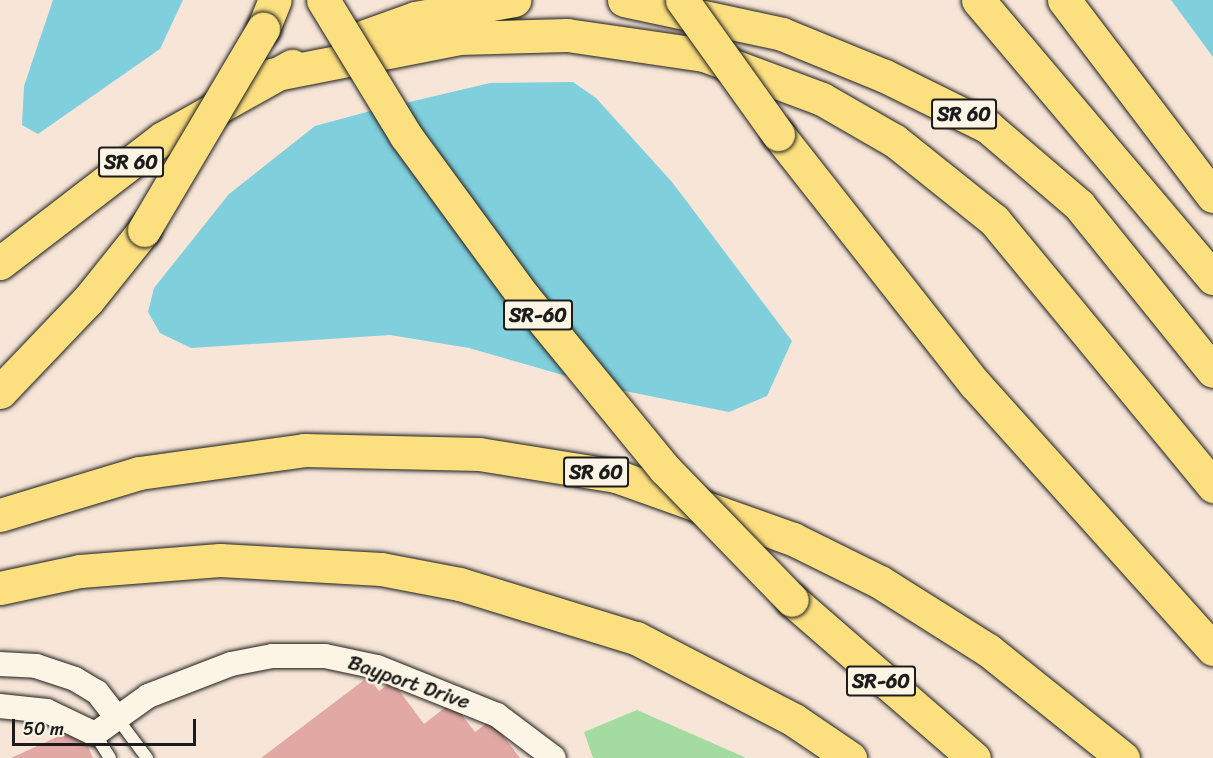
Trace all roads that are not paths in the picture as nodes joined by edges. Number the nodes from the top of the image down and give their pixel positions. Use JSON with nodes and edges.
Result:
{"nodes":[{"id":1,"x":323,"y":0,"type":"edge"},
{"id":2,"x":514,"y":0,"type":"edge"},
{"id":3,"x":624,"y":0,"type":"edge"},
{"id":4,"x":682,"y":0,"type":"edge"},
{"id":5,"x":978,"y":0,"type":"edge"},
{"id":6,"x":1064,"y":0,"type":"edge"},
{"id":7,"x":269,"y":14,"type":"edge"},
{"id":8,"x":272,"y":75,"type":"junction"},
{"id":9,"x":1213,"y":196,"type":"edge"},
{"id":10,"x":0,"y":263,"type":"edge"},
{"id":11,"x":1213,"y":278,"type":"edge"},
{"id":12,"x":1213,"y":371,"type":"edge"},
{"id":13,"x":0,"y":392,"type":"edge"},
{"id":14,"x":1213,"y":486,"type":"edge"},
{"id":15,"x":0,"y":515,"type":"edge"},
{"id":16,"x":0,"y":588,"type":"edge"},
{"id":17,"x":1213,"y":649,"type":"edge"},
{"id":18,"x":0,"y":664,"type":"edge"},
{"id":19,"x":0,"y":705,"type":"edge"},
{"id":20,"x":117,"y":717,"type":"junction"},
{"id":21,"x":95,"y":734,"type":"junction"},
{"id":22,"x":110,"y":758,"type":"edge"},
{"id":23,"x":147,"y":758,"type":"edge"},
{"id":24,"x":554,"y":758,"type":"edge"},
{"id":25,"x":850,"y":758,"type":"edge"},
{"id":26,"x":974,"y":758,"type":"edge"},
{"id":27,"x":1123,"y":758,"type":"edge"}],
"edges":[{"from":1,"to":26,"type":"highway","name":"SR-60","number":"SR-60","bridge":true},
{"from":2,"to":8,"type":"highway","number":"SR 60"},
{"from":3,"to":12,"type":"highway","number":"SR 60"},
{"from":4,"to":17,"type":"highway","bridge":true},
{"from":5,"to":11,"type":"highway"},
{"from":6,"to":9,"type":"highway"},
{"from":7,"to":13,"type":"highway","bridge":true},
{"from":8,"to":10,"type":"highway","number":"SR 60"},
{"from":8,"to":14,"type":"highway"},
{"from":15,"to":27,"type":"highway","number":"SR 60"},
{"from":16,"to":25,"type":"highway"},
{"from":18,"to":20,"type":"street"},
{"from":19,"to":21,"type":"street"},
{"from":20,"to":21,"type":"street","name":"Bayport Drive"},
{"from":20,"to":23,"type":"lane"},
{"from":20,"to":24,"type":"street","name":"Bayport Drive"},
{"from":21,"to":22,"type":"lane"}]}
